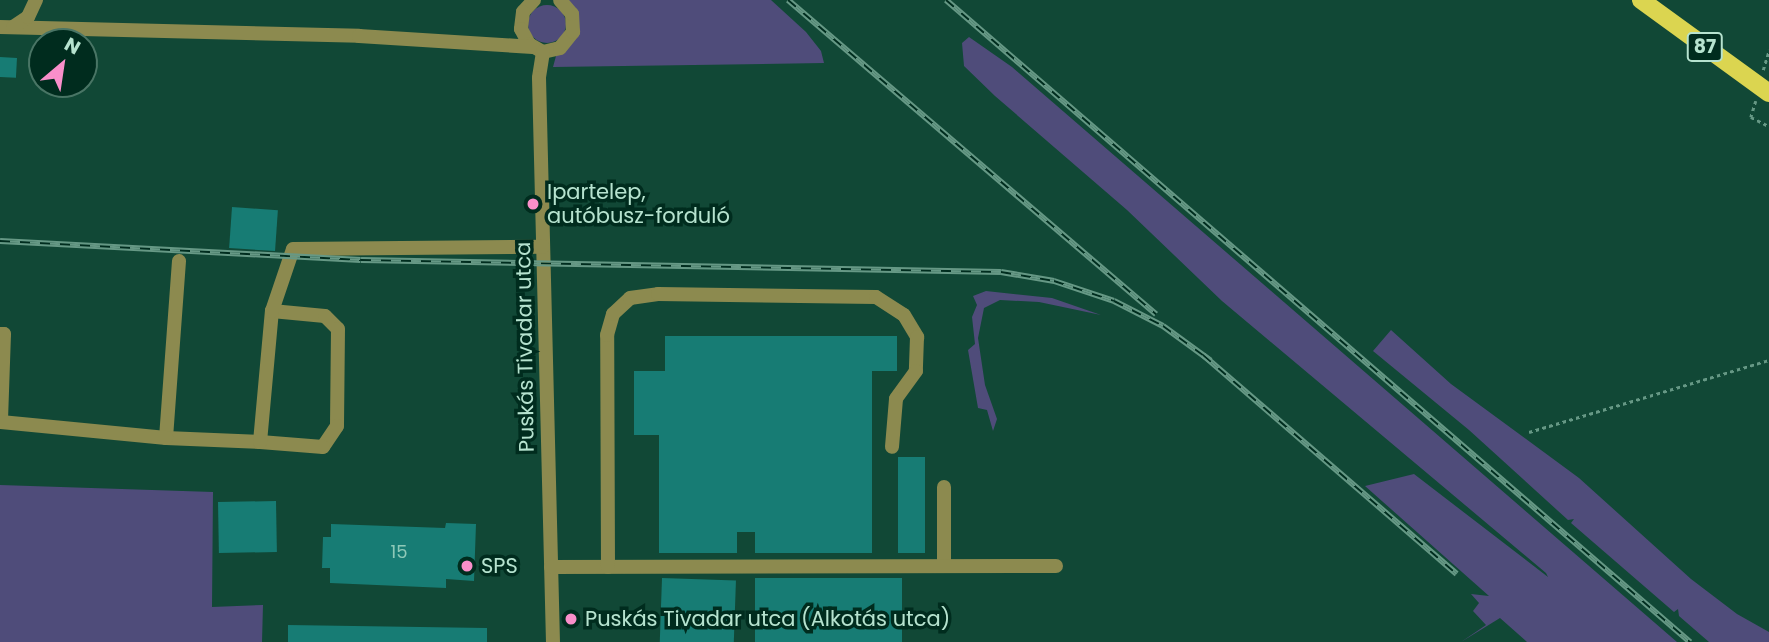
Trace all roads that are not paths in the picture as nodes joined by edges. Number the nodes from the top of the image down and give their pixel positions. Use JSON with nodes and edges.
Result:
{"nodes":[{"id":1,"x":36,"y":0,"type":"edge"},
{"id":2,"x":534,"y":0,"type":"edge"},
{"id":3,"x":560,"y":0,"type":"edge"},
{"id":4,"x":1641,"y":0,"type":"edge"},
{"id":5,"x":523,"y":6,"type":"edge"},
{"id":6,"x":6,"y":27,"type":"edge"},
{"id":7,"x":538,"y":49,"type":"junction"},
{"id":8,"x":1764,"y":89,"type":"edge"},
{"id":9,"x":543,"y":247,"type":"junction"},
{"id":10,"x":179,"y":261,"type":"dead end"},
{"id":11,"x":272,"y":311,"type":"junction"},
{"id":12,"x":0,"y":334,"type":"edge"},
{"id":13,"x":1,"y":422,"type":"edge"},
{"id":14,"x":166,"y":438,"type":"junction"},
{"id":15,"x":260,"y":442,"type":"junction"},
{"id":16,"x":891,"y":447,"type":"dead end"},
{"id":17,"x":944,"y":487,"type":"dead end"},
{"id":18,"x":944,"y":566,"type":"junction"},
{"id":19,"x":1056,"y":566,"type":"dead end"},
{"id":20,"x":551,"y":567,"type":"junction"},
{"id":21,"x":608,"y":567,"type":"junction"},
{"id":22,"x":553,"y":642,"type":"edge"}],
"edges":[{"from":1,"to":6,"type":"street"},
{"from":2,"to":5,"type":"street","name":"Puskás Tivadar utca"},
{"from":3,"to":7,"type":"street"},
{"from":4,"to":8,"type":"main road","number":"87"},
{"from":5,"to":7,"type":"street","name":"Puskás Tivadar utca"},
{"from":6,"to":7,"type":"street"},
{"from":7,"to":9,"type":"street","name":"Puskás Tivadar utca"},
{"from":9,"to":11,"type":"street"},
{"from":9,"to":20,"type":"street","name":"Puskás Tivadar utca"},
{"from":10,"to":14,"type":"street"},
{"from":11,"to":15,"type":"street"},
{"from":11,"to":15,"type":"street"},
{"from":12,"to":13,"type":"street"},
{"from":13,"to":14,"type":"street"},
{"from":14,"to":15,"type":"street"},
{"from":16,"to":21,"type":"street"},
{"from":17,"to":18,"type":"street"},
{"from":18,"to":19,"type":"street"},
{"from":18,"to":21,"type":"street"},
{"from":20,"to":21,"type":"street"},
{"from":20,"to":22,"type":"street","name":"Puskás Tivadar utca"}]}
